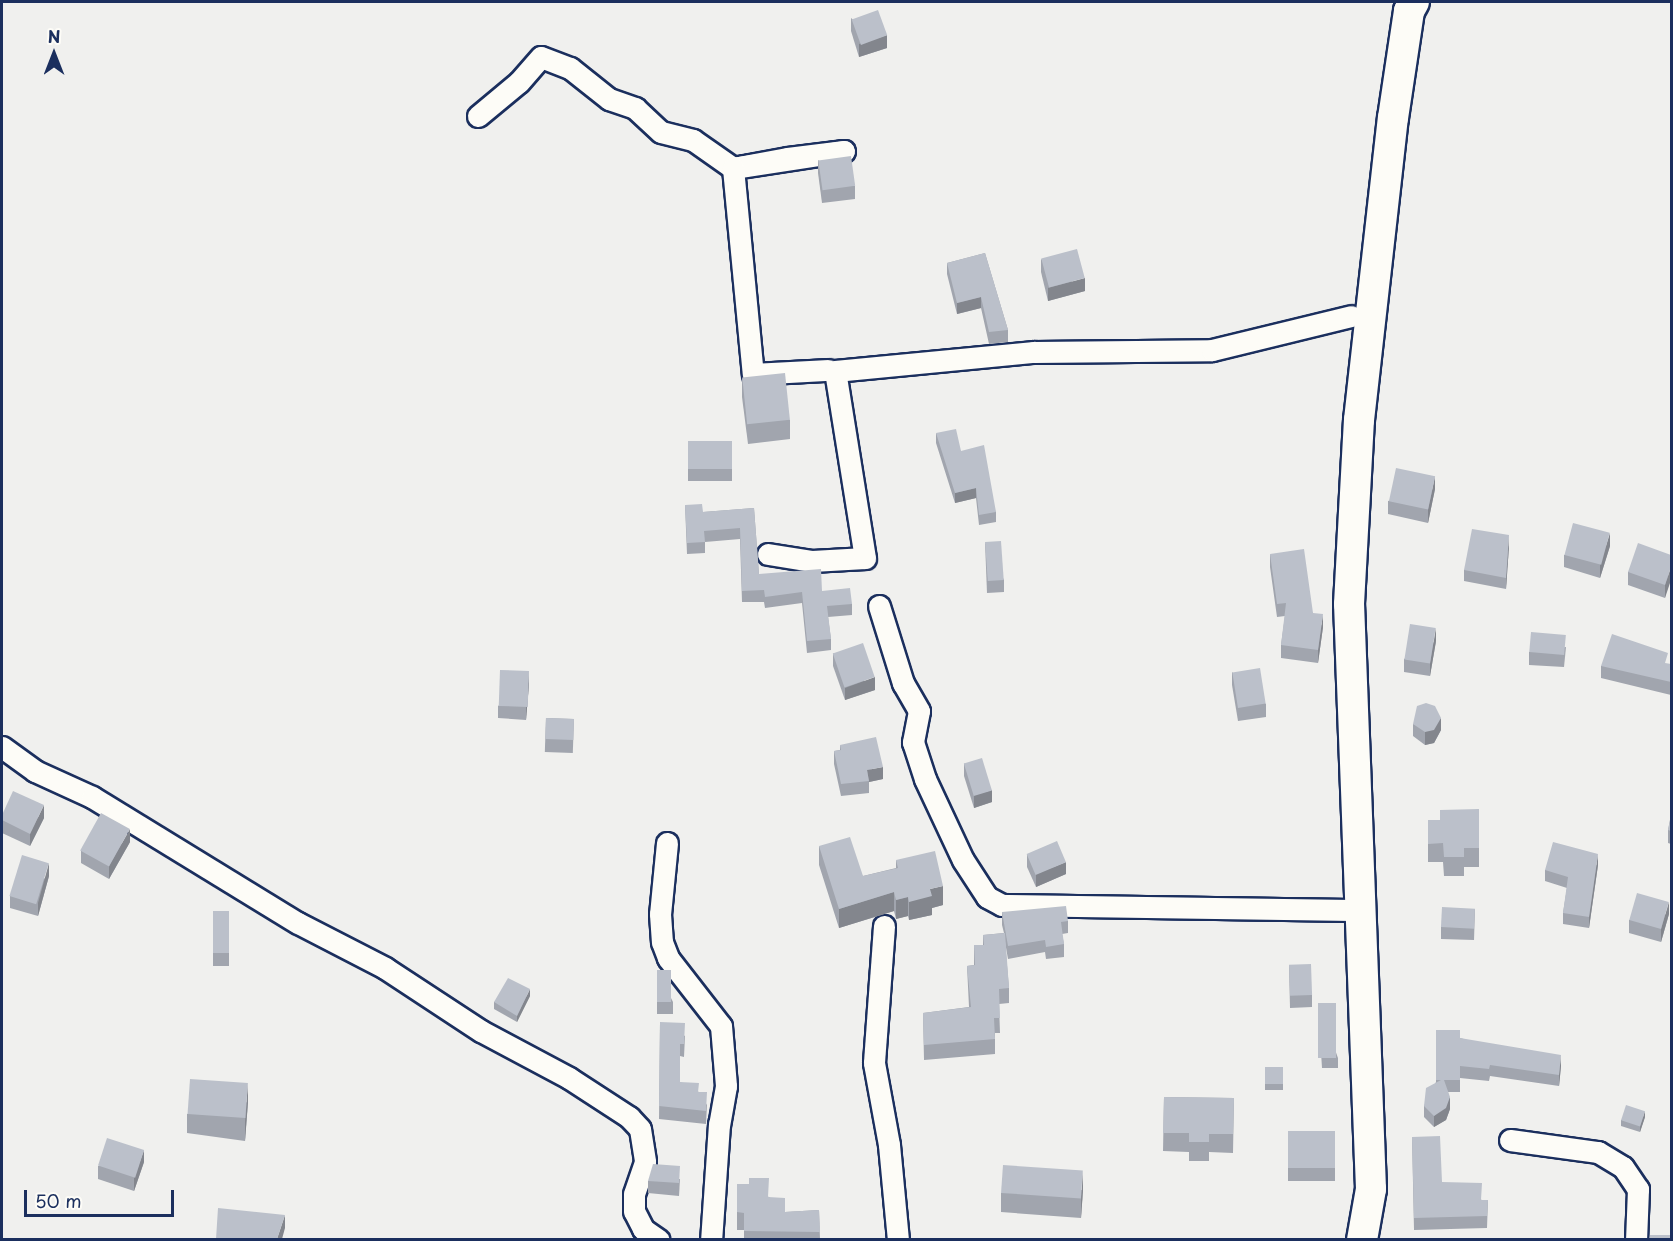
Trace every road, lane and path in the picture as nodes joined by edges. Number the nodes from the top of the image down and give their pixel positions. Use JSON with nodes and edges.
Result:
{"nodes":[{"id":1,"x":1405,"y":5,"type":"edge"},
{"id":2,"x":478,"y":116,"type":"dead end"},
{"id":3,"x":1351,"y":316,"type":"dead end"},
{"id":4,"x":828,"y":370,"type":"dead end"},
{"id":5,"x":768,"y":554,"type":"dead end"},
{"id":6,"x":879,"y":606,"type":"dead end"},
{"id":7,"x":2,"y":747,"type":"edge"},
{"id":8,"x":667,"y":843,"type":"dead end"},
{"id":9,"x":1359,"y":910,"type":"junction"},
{"id":10,"x":884,"y":926,"type":"dead end"},
{"id":11,"x":1510,"y":1140,"type":"dead end"},
{"id":12,"x":1366,"y":1232,"type":"edge"},
{"id":13,"x":659,"y":1239,"type":"edge"},
{"id":14,"x":711,"y":1239,"type":"edge"},
{"id":15,"x":898,"y":1239,"type":"edge"},
{"id":16,"x":1636,"y":1239,"type":"edge"}],
"edges":[{"from":1,"to":9,"type":"street"},
{"from":2,"to":4,"type":"street"},
{"from":3,"to":5,"type":"street"},
{"from":6,"to":9,"type":"street"},
{"from":7,"to":13,"type":"street"},
{"from":8,"to":14,"type":"street"},
{"from":9,"to":12,"type":"street"},
{"from":10,"to":15,"type":"street"},
{"from":11,"to":16,"type":"street"}]}
